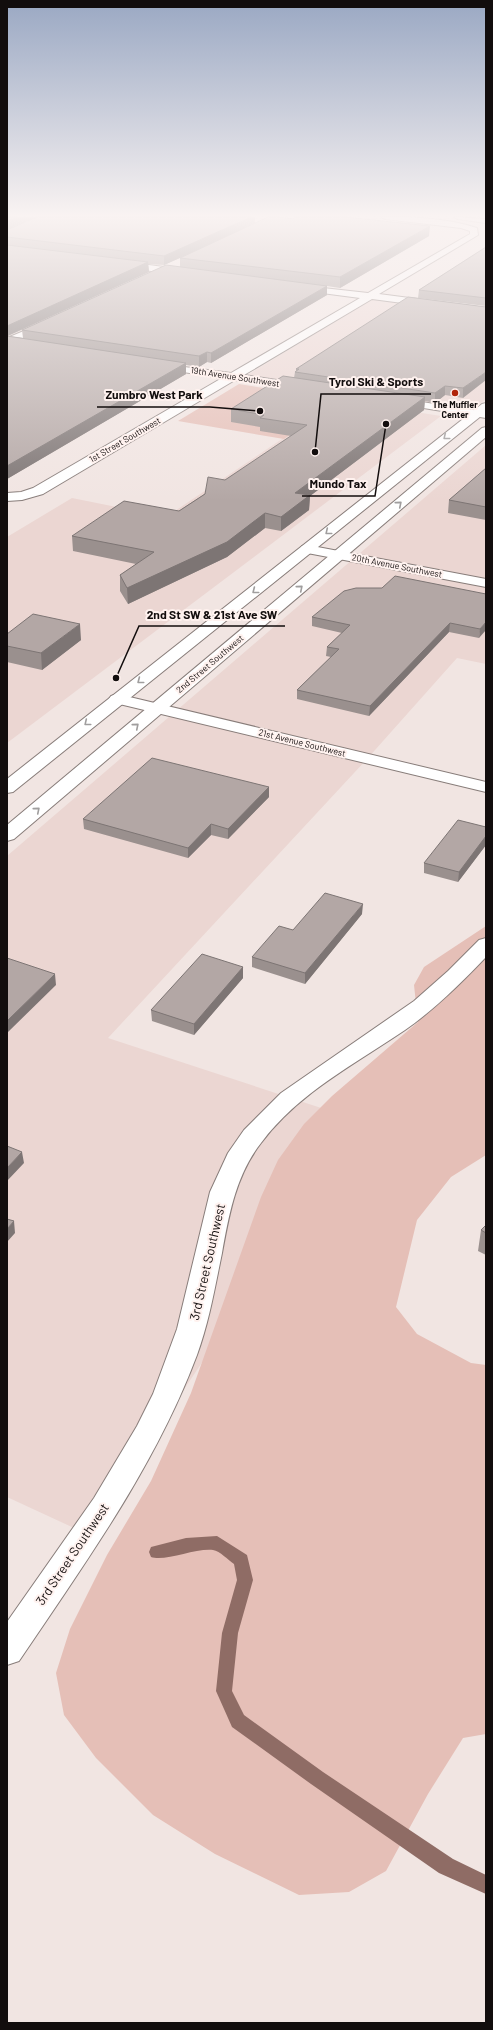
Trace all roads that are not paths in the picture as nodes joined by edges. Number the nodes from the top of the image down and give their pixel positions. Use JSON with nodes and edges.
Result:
{"nodes":[{"id":1,"x":343,"y":312,"type":"edge"},
{"id":2,"x":57,"y":319,"type":"edge"},
{"id":3,"x":7,"y":342,"type":"edge"},
{"id":4,"x":23,"y":345,"type":"edge"},
{"id":5,"x":148,"y":364,"type":"edge"},
{"id":6,"x":234,"y":377,"type":"junction"},
{"id":7,"x":312,"y":388,"type":"edge"},
{"id":8,"x":382,"y":399,"type":"edge"},
{"id":9,"x":483,"y":411,"type":"edge"},
{"id":10,"x":486,"y":431,"type":"edge"},
{"id":11,"x":7,"y":497,"type":"edge"},
{"id":12,"x":307,"y":549,"type":"junction"},
{"id":13,"x":340,"y":555,"type":"junction"},
{"id":14,"x":486,"y":583,"type":"edge"},
{"id":15,"x":118,"y":699,"type":"junction"},
{"id":16,"x":157,"y":708,"type":"junction"},
{"id":17,"x":486,"y":787,"type":"edge"},
{"id":18,"x":7,"y":788,"type":"edge"},
{"id":19,"x":7,"y":835,"type":"edge"},
{"id":20,"x":486,"y":944,"type":"edge"},
{"id":21,"x":7,"y":1650,"type":"edge"}],
"edges":[{"from":1,"to":6,"type":"main road","name":"1st Street Southwest"},
{"from":2,"to":3,"type":"main road"},
{"from":3,"to":4,"type":"main road"},
{"from":5,"to":6,"type":"main road","name":"19th Avenue Southwest"},
{"from":6,"to":7,"type":"main road","name":"19th Avenue Southwest"},
{"from":6,"to":11,"type":"main road","name":"1st Street Southwest"},
{"from":8,"to":9,"type":"main road"},
{"from":9,"to":12,"type":"main road","one_way":true},
{"from":13,"to":10,"type":"main road","name":"2nd Street Southwest","one_way":true},
{"from":12,"to":13,"type":"main road","name":"20th Avenue Southwest"},
{"from":12,"to":15,"type":"main road","one_way":true},
{"from":13,"to":14,"type":"main road","name":"20th Avenue Southwest"},
{"from":16,"to":13,"type":"main road","name":"2nd Street Southwest","one_way":true},
{"from":15,"to":16,"type":"main road","name":"21st Avenue Southwest"},
{"from":15,"to":18,"type":"main road","one_way":true},
{"from":16,"to":17,"type":"main road","name":"21st Avenue Southwest"},
{"from":19,"to":16,"type":"main road","name":"2nd Street Southwest","one_way":true},
{"from":20,"to":21,"type":"main road","name":"3rd Street Southwest"}]}
